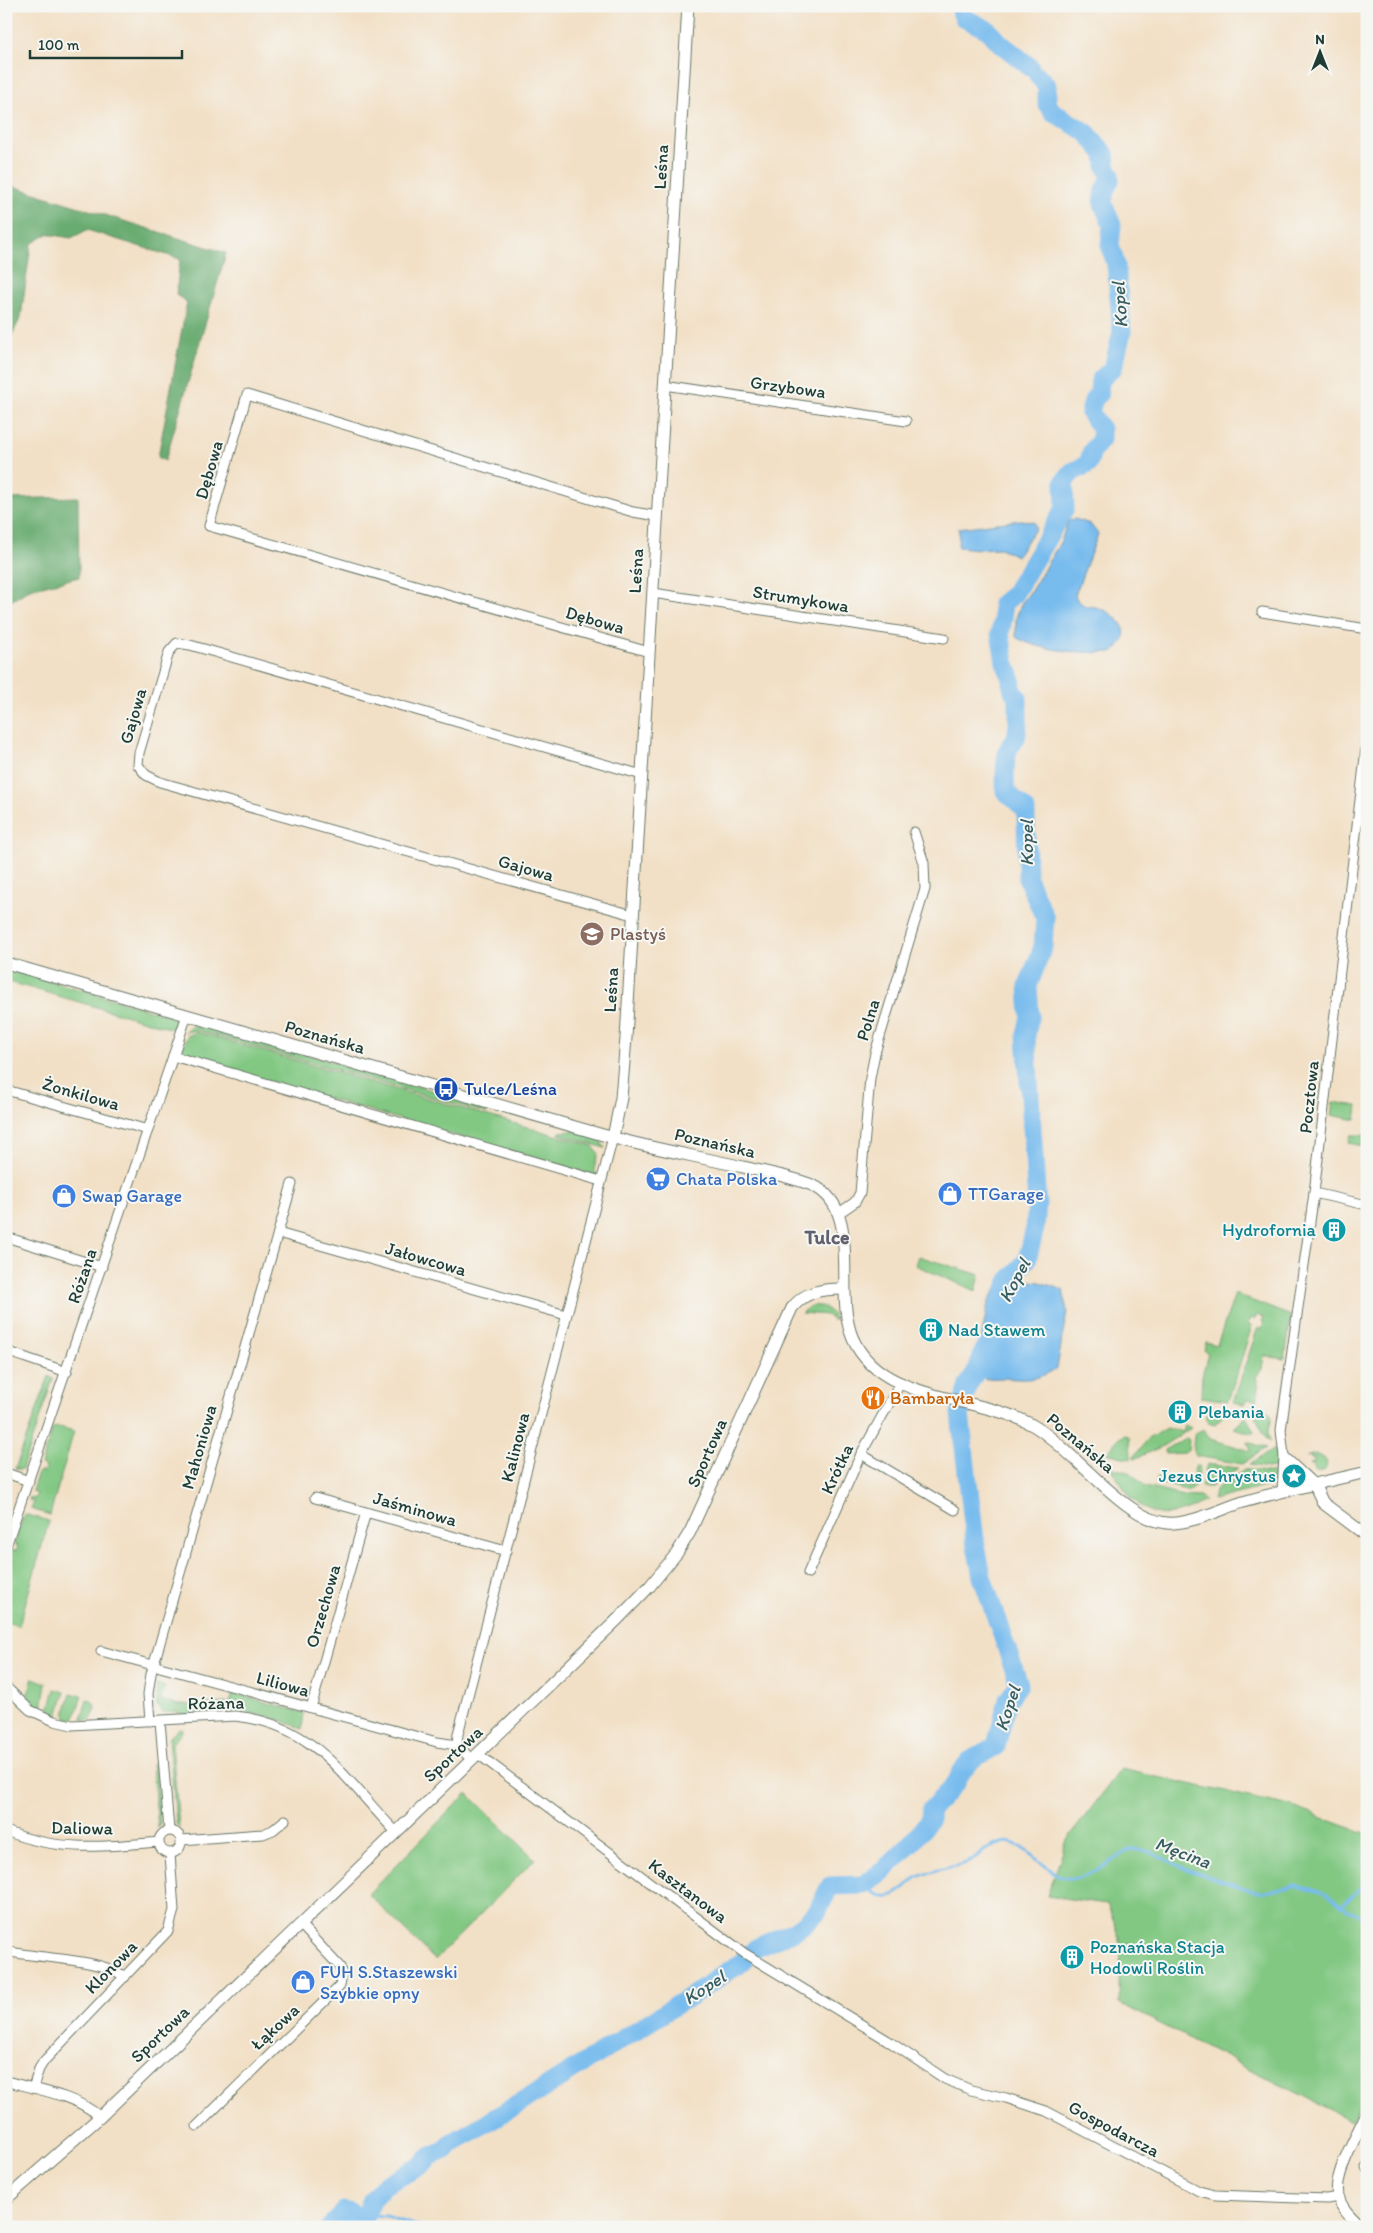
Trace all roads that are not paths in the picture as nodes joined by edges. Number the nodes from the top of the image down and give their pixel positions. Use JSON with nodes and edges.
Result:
{"nodes":[{"id":1,"x":688,"y":6,"type":"edge"},
{"id":2,"x":665,"y":385,"type":"junction"},
{"id":3,"x":906,"y":421,"type":"dead end"},
{"id":4,"x":657,"y":516,"type":"junction"},
{"id":5,"x":653,"y":593,"type":"junction"},
{"id":6,"x":1262,"y":612,"type":"dead end"},
{"id":7,"x":1367,"y":630,"type":"edge"},
{"id":8,"x":944,"y":638,"type":"dead end"},
{"id":9,"x":649,"y":652,"type":"junction"},
{"id":10,"x":1367,"y":740,"type":"edge"},
{"id":11,"x":642,"y":774,"type":"junction"},
{"id":12,"x":914,"y":832,"type":"dead end"},
{"id":13,"x":633,"y":915,"type":"junction"},
{"id":14,"x":6,"y":964,"type":"edge"},
{"id":15,"x":187,"y":1015,"type":"junction"},
{"id":16,"x":173,"y":1056,"type":"junction"},
{"id":17,"x":6,"y":1090,"type":"edge"},
{"id":18,"x":148,"y":1130,"type":"junction"},
{"id":19,"x":613,"y":1137,"type":"junction"},
{"id":20,"x":601,"y":1181,"type":"junction"},
{"id":21,"x":292,"y":1184,"type":"dead end"},
{"id":22,"x":1314,"y":1193,"type":"junction"},
{"id":23,"x":1367,"y":1206,"type":"edge"},
{"id":24,"x":839,"y":1213,"type":"junction"},
{"id":25,"x":278,"y":1233,"type":"junction"},
{"id":26,"x":6,"y":1237,"type":"edge"},
{"id":27,"x":102,"y":1267,"type":"junction"},
{"id":28,"x":843,"y":1288,"type":"junction"},
{"id":29,"x":566,"y":1315,"type":"junction"},
{"id":30,"x":6,"y":1351,"type":"edge"},
{"id":31,"x":66,"y":1372,"type":"junction"},
{"id":32,"x":901,"y":1382,"type":"junction"},
{"id":33,"x":861,"y":1454,"type":"junction"},
{"id":34,"x":1284,"y":1456,"type":"junction"},
{"id":35,"x":1367,"y":1472,"type":"edge"},
{"id":36,"x":6,"y":1473,"type":"edge"},
{"id":37,"x":29,"y":1481,"type":"junction"},
{"id":38,"x":1314,"y":1484,"type":"junction"},
{"id":39,"x":1282,"y":1492,"type":"junction"},
{"id":40,"x":315,"y":1498,"type":"dead end"},
{"id":41,"x":955,"y":1510,"type":"dead end"},
{"id":42,"x":366,"y":1512,"type":"junction"},
{"id":43,"x":1367,"y":1536,"type":"edge"},
{"id":44,"x":6,"y":1546,"type":"edge"},
{"id":45,"x":506,"y":1551,"type":"junction"},
{"id":46,"x":808,"y":1573,"type":"dead end"},
{"id":47,"x":101,"y":1651,"type":"dead end"},
{"id":48,"x":153,"y":1666,"type":"junction"},
{"id":49,"x":6,"y":1687,"type":"edge"},
{"id":50,"x":311,"y":1708,"type":"junction"},
{"id":51,"x":160,"y":1721,"type":"junction"},
{"id":52,"x":150,"y":1722,"type":"junction"},
{"id":53,"x":457,"y":1745,"type":"junction"},
{"id":54,"x":475,"y":1757,"type":"junction"},
{"id":55,"x":285,"y":1820,"type":"dead end"},
{"id":56,"x":169,"y":1830,"type":"junction"},
{"id":57,"x":6,"y":1831,"type":"edge"},
{"id":58,"x":396,"y":1832,"type":"junction"},
{"id":59,"x":181,"y":1840,"type":"junction"},
{"id":60,"x":158,"y":1842,"type":"junction"},
{"id":61,"x":170,"y":1854,"type":"junction"},
{"id":62,"x":300,"y":1924,"type":"junction"},
{"id":63,"x":6,"y":1951,"type":"edge"},
{"id":64,"x":125,"y":1976,"type":"junction"},
{"id":65,"x":887,"y":2040,"type":"joint"},
{"id":66,"x":6,"y":2081,"type":"edge"},
{"id":67,"x":33,"y":2088,"type":"junction"},
{"id":68,"x":1367,"y":2113,"type":"edge"},
{"id":69,"x":100,"y":2117,"type":"junction"},
{"id":70,"x":196,"y":2126,"type":"dead end"},
{"id":71,"x":1338,"y":2197,"type":"junction"},
{"id":72,"x":6,"y":2199,"type":"edge"},
{"id":73,"x":1354,"y":2224,"type":"edge"}],
"edges":[{"from":1,"to":2,"type":"street","name":"Leśna"},
{"from":2,"to":3,"type":"street","name":"Grzybowa"},
{"from":2,"to":4,"type":"street","name":"Leśna"},
{"from":4,"to":5,"type":"street","name":"Leśna"},
{"from":4,"to":9,"type":"street","name":"Dębowa"},
{"from":5,"to":8,"type":"street","name":"Strumykowa"},
{"from":5,"to":9,"type":"street","name":"Leśna"},
{"from":6,"to":7,"type":"street"},
{"from":9,"to":11,"type":"street","name":"Leśna"},
{"from":10,"to":22,"type":"street","name":"Pocztowa"},
{"from":11,"to":13,"type":"street","name":"Leśna"},
{"from":11,"to":13,"type":"street","name":"Gajowa"},
{"from":12,"to":24,"type":"street","name":"Polna"},
{"from":13,"to":19,"type":"street","name":"Leśna"},
{"from":14,"to":15,"type":"street","name":"Poznańska"},
{"from":15,"to":16,"type":"street","name":"Różana"},
{"from":15,"to":19,"type":"street","name":"Poznańska"},
{"from":16,"to":18,"type":"street","name":"Różana"},
{"from":16,"to":20,"type":"street"},
{"from":17,"to":18,"type":"street","name":"Żonkilowa"},
{"from":18,"to":27,"type":"street","name":"Różana"},
{"from":19,"to":20,"type":"street","name":"Kalinowa"},
{"from":19,"to":24,"type":"street","name":"Poznańska"},
{"from":20,"to":29,"type":"street","name":"Kalinowa"},
{"from":21,"to":25,"type":"street","name":"Mahoniowa"},
{"from":22,"to":23,"type":"street"},
{"from":22,"to":34,"type":"street","name":"Pocztowa"},
{"from":24,"to":28,"type":"street","name":"Poznańska"},
{"from":25,"to":29,"type":"street","name":"Jałowcowa"},
{"from":25,"to":48,"type":"street","name":"Mahoniowa"},
{"from":26,"to":27,"type":"street"},
{"from":27,"to":31,"type":"street","name":"Różana"},
{"from":28,"to":32,"type":"street","name":"Poznańska"},
{"from":28,"to":54,"type":"street","name":"Sportowa"},
{"from":29,"to":45,"type":"street","name":"Kalinowa"},
{"from":30,"to":31,"type":"street"},
{"from":31,"to":37,"type":"street","name":"Różana"},
{"from":32,"to":33,"type":"street","name":"Krótka"},
{"from":32,"to":39,"type":"street","name":"Poznańska"},
{"from":33,"to":41,"type":"street"},
{"from":33,"to":46,"type":"street","name":"Krótka"},
{"from":34,"to":38,"type":"street"},
{"from":34,"to":39,"type":"street","name":"Pocztowa"},
{"from":35,"to":38,"type":"street","name":"Poznańska"},
{"from":36,"to":37,"type":"street"},
{"from":37,"to":44,"type":"street","name":"Różana"},
{"from":38,"to":39,"type":"street","name":"Poznańska"},
{"from":38,"to":43,"type":"street"},
{"from":40,"to":42,"type":"street","name":"Jaśminowa"},
{"from":42,"to":45,"type":"street","name":"Jaśminowa"},
{"from":42,"to":50,"type":"street","name":"Orzechowa"},
{"from":45,"to":53,"type":"street","name":"Kalinowa"},
{"from":47,"to":48,"type":"street","name":"Liliowa"},
{"from":48,"to":50,"type":"street","name":"Liliowa"},
{"from":48,"to":52,"type":"street","name":"Mahoniowa"},
{"from":49,"to":52,"type":"street","name":"Różana"},
{"from":50,"to":53,"type":"street","name":"Liliowa"},
{"from":51,"to":52,"type":"street","name":"Różana"},
{"from":51,"to":56,"type":"street"},
{"from":51,"to":58,"type":"street","name":"Różana"},
{"from":53,"to":54,"type":"street"},
{"from":54,"to":58,"type":"street","name":"Sportowa"},
{"from":54,"to":65,"type":"street","name":"Kasztanowa"},
{"from":55,"to":59,"type":"street"},
{"from":56,"to":59,"type":"street"},
{"from":56,"to":60,"type":"street"},
{"from":57,"to":60,"type":"street","name":"Daliowa"},
{"from":58,"to":62,"type":"street","name":"Sportowa"},
{"from":59,"to":61,"type":"street"},
{"from":60,"to":61,"type":"street"},
{"from":61,"to":64,"type":"street","name":"Klonowa"},
{"from":62,"to":69,"type":"street","name":"Sportowa"},
{"from":62,"to":70,"type":"street","name":"Łąkowa"},
{"from":63,"to":64,"type":"street"},
{"from":64,"to":67,"type":"street","name":"Klonowa"},
{"from":65,"to":71,"type":"street","name":"Gospodarcza"},
{"from":66,"to":67,"type":"street"},
{"from":67,"to":69,"type":"street"},
{"from":68,"to":71,"type":"street"},
{"from":69,"to":72,"type":"street","name":"Sportowa"},
{"from":71,"to":73,"type":"street"}]}
